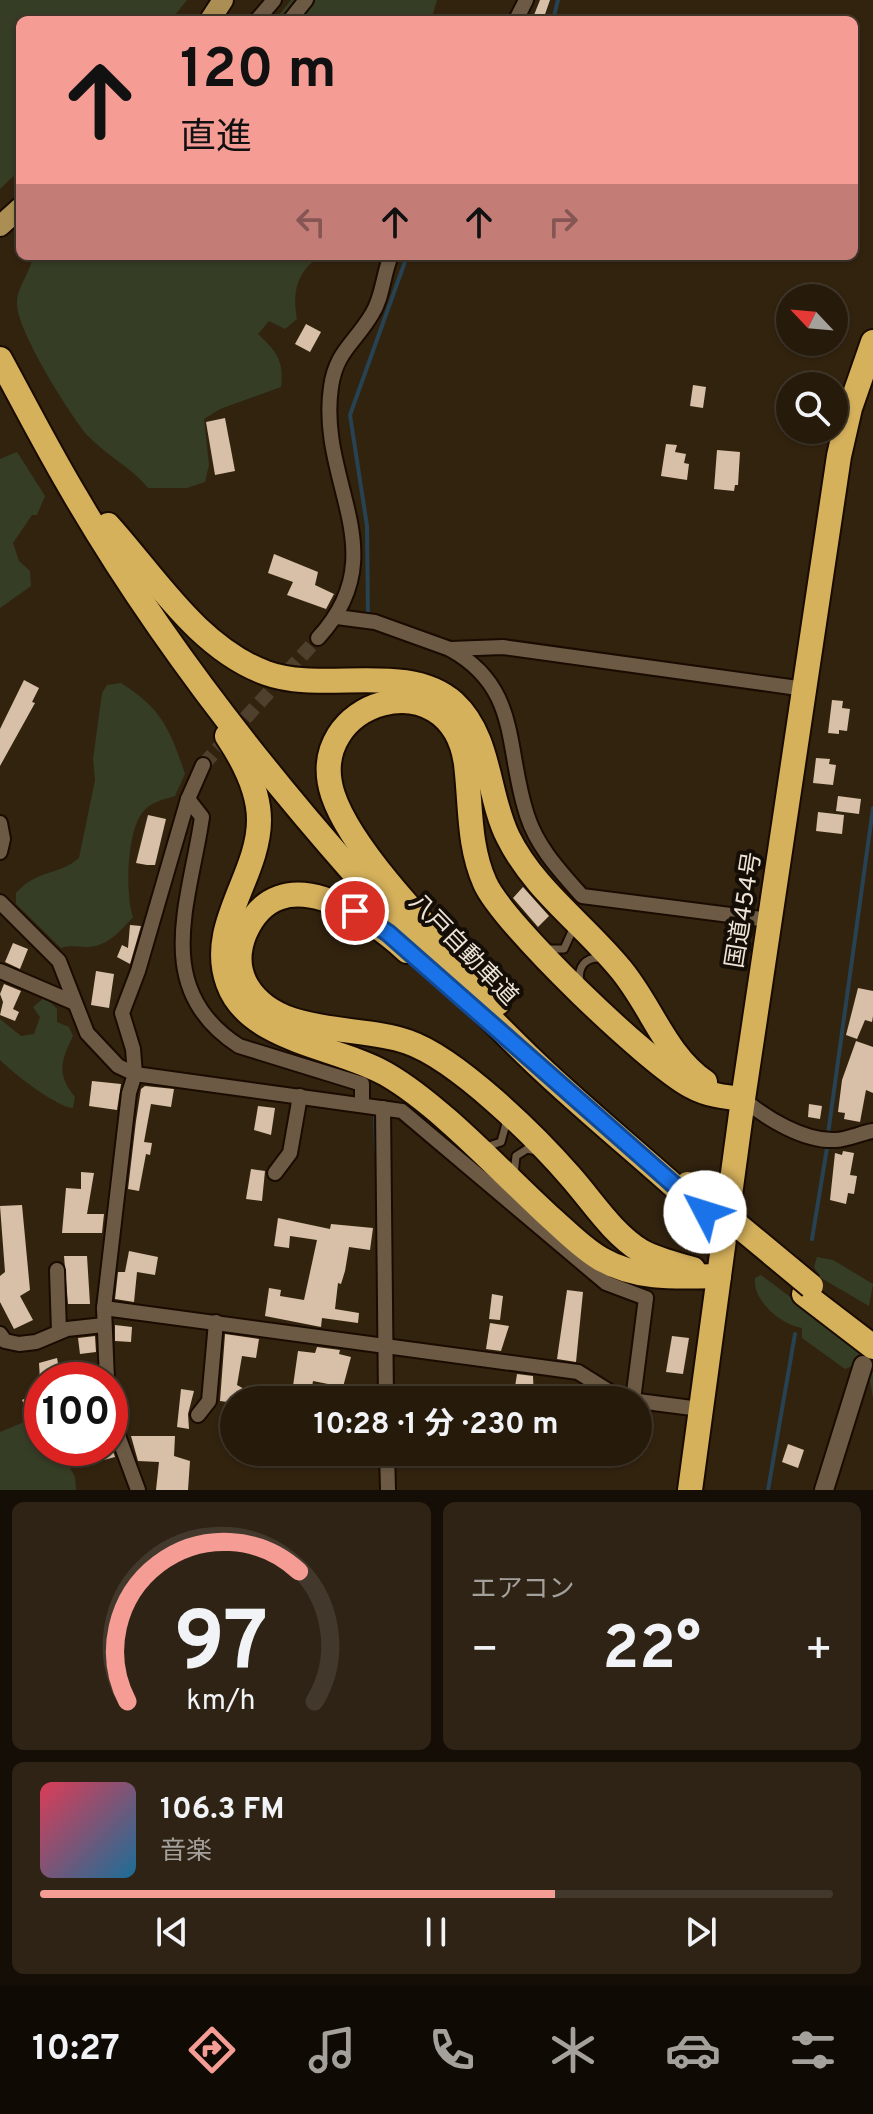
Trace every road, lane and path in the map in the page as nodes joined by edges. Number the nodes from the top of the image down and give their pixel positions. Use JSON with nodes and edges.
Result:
{"nodes":[{"id":1,"x":274,"y":0,"type":"edge"},
{"id":2,"x":306,"y":0,"type":"edge"},
{"id":3,"x":260,"y":16,"type":"edge"},
{"id":4,"x":293,"y":16,"type":"edge"},
{"id":5,"x":16,"y":212,"type":"edge"},
{"id":6,"x":0,"y":226,"type":"edge"},
{"id":7,"x":390,"y":260,"type":"edge"},
{"id":8,"x":873,"y":342,"type":"edge"},
{"id":9,"x":0,"y":359,"type":"edge"},
{"id":10,"x":19,"y":393,"type":"junction"},
{"id":11,"x":99,"y":516,"type":"junction"},
{"id":12,"x":131,"y":583,"type":"junction"},
{"id":13,"x":337,"y":617,"type":"junction"},
{"id":14,"x":318,"y":638,"type":"tunnel mouth"},
{"id":15,"x":450,"y":649,"type":"junction"},
{"id":16,"x":805,"y":689,"type":"junction"},
{"id":17,"x":203,"y":765,"type":"tunnel mouth"},
{"id":18,"x":188,"y":799,"type":"junction"},
{"id":19,"x":0,"y":823,"type":"edge"},
{"id":20,"x":0,"y":852,"type":"edge"},
{"id":21,"x":0,"y":902,"type":"edge"},
{"id":22,"x":570,"y":916,"type":"junction"},
{"id":23,"x":769,"y":920,"type":"junction"},
{"id":24,"x":532,"y":941,"type":"junction"},
{"id":25,"x":620,"y":967,"type":"junction"},
{"id":26,"x":0,"y":971,"type":"edge"},
{"id":27,"x":586,"y":995,"type":"junction"},
{"id":28,"x":75,"y":1003,"type":"junction"},
{"id":29,"x":538,"y":1059,"type":"junction"},
{"id":30,"x":135,"y":1074,"type":"junction"},
{"id":31,"x":300,"y":1096,"type":"junction"},
{"id":32,"x":743,"y":1099,"type":"junction"},
{"id":33,"x":362,"y":1105,"type":"junction"},
{"id":34,"x":383,"y":1108,"type":"junction"},
{"id":35,"x":503,"y":1111,"type":"junction"},
{"id":36,"x":873,"y":1131,"type":"edge"},
{"id":37,"x":467,"y":1141,"type":"junction"},
{"id":38,"x":550,"y":1156,"type":"junction"},
{"id":39,"x":275,"y":1173,"type":"dead end"},
{"id":40,"x":525,"y":1193,"type":"junction"},
{"id":41,"x":57,"y":1270,"type":"dead end"},
{"id":42,"x":719,"y":1276,"type":"junction"},
{"id":43,"x":808,"y":1290,"type":"junction"},
{"id":44,"x":104,"y":1308,"type":"junction"},
{"id":45,"x":216,"y":1322,"type":"junction"},
{"id":46,"x":104,"y":1325,"type":"junction"},
{"id":47,"x":59,"y":1332,"type":"junction"},
{"id":48,"x":873,"y":1332,"type":"edge"},
{"id":49,"x":0,"y":1334,"type":"edge"},
{"id":50,"x":384,"y":1346,"type":"junction"},
{"id":51,"x":868,"y":1356,"type":"edge"},
{"id":52,"x":106,"y":1362,"type":"edge"},
{"id":53,"x":385,"y":1386,"type":"edge"},
{"id":54,"x":600,"y":1386,"type":"edge"},
{"id":55,"x":636,"y":1386,"type":"edge"},
{"id":56,"x":652,"y":1402,"type":"edge"},
{"id":57,"x":700,"y":1409,"type":"junction"},
{"id":58,"x":198,"y":1415,"type":"dead end"},
{"id":59,"x":128,"y":1463,"type":"edge"},
{"id":60,"x":387,"y":1466,"type":"edge"},
{"id":61,"x":138,"y":1490,"type":"edge"},
{"id":62,"x":388,"y":1490,"type":"edge"},
{"id":63,"x":690,"y":1490,"type":"edge"},
{"id":64,"x":824,"y":1490,"type":"edge"}],
"edges":[{"from":1,"to":3,"type":"street"},
{"from":2,"to":4,"type":"street"},
{"from":5,"to":6,"type":"main road"},
{"from":7,"to":13,"type":"street"},
{"from":8,"to":16,"type":"highway","name":"国道454号"},
{"from":9,"to":10,"type":"highway","name":"八戸自動車道"},
{"from":10,"to":11,"type":"highway","name":"八戸自動車道"},
{"from":10,"to":12,"type":"highway","name":"八戸自動車道"},
{"from":11,"to":22,"type":"highway"},
{"from":11,"to":29,"type":"highway","name":"八戸自動車道"},
{"from":12,"to":29,"type":"highway","name":"八戸自動車道"},
{"from":12,"to":37,"type":"highway"},
{"from":13,"to":14,"type":"street"},
{"from":13,"to":15,"type":"street"},
{"from":15,"to":16,"type":"street"},
{"from":15,"to":23,"type":"street"},
{"from":16,"to":23,"type":"highway","name":"国道454号"},
{"from":17,"to":18,"type":"street"},
{"from":18,"to":30,"type":"street"},
{"from":18,"to":33,"type":"street"},
{"from":19,"to":20,"type":"street"},
{"from":21,"to":28,"type":"street"},
{"from":22,"to":24,"type":"lane"},
{"from":22,"to":25,"type":"highway"},
{"from":23,"to":32,"type":"highway","name":"国道454号"},
{"from":24,"to":27,"type":"highway"},
{"from":24,"to":29,"type":"highway"},
{"from":25,"to":27,"type":"lane"},
{"from":25,"to":32,"type":"highway"},
{"from":26,"to":28,"type":"street"},
{"from":27,"to":32,"type":"highway"},
{"from":28,"to":30,"type":"street"},
{"from":29,"to":35,"type":"highway"},
{"from":29,"to":43,"type":"highway","name":"八戸自動車道"},
{"from":30,"to":31,"type":"street"},
{"from":30,"to":44,"type":"street"},
{"from":31,"to":33,"type":"street"},
{"from":31,"to":39,"type":"street"},
{"from":32,"to":36,"type":"street"},
{"from":32,"to":42,"type":"highway","name":"国道454号"},
{"from":33,"to":34,"type":"street"},
{"from":34,"to":50,"type":"street"},
{"from":34,"to":55,"type":"street"},
{"from":35,"to":37,"type":"lane"},
{"from":35,"to":38,"type":"highway"},
{"from":37,"to":40,"type":"highway"},
{"from":38,"to":40,"type":"lane"},
{"from":38,"to":42,"type":"highway"},
{"from":40,"to":42,"type":"highway"},
{"from":41,"to":47,"type":"street"},
{"from":42,"to":57,"type":"highway","name":"国道454号"},
{"from":43,"to":48,"type":"highway","name":"八戸自動車道"},
{"from":43,"to":51,"type":"highway","name":"八戸自動車道"},
{"from":44,"to":45,"type":"street"},
{"from":44,"to":46,"type":"street"},
{"from":45,"to":50,"type":"street"},
{"from":45,"to":58,"type":"street"},
{"from":46,"to":47,"type":"street"},
{"from":46,"to":52,"type":"street"},
{"from":47,"to":49,"type":"street"},
{"from":50,"to":53,"type":"street"},
{"from":50,"to":54,"type":"street"},
{"from":51,"to":64,"type":"street"},
{"from":56,"to":57,"type":"street"},
{"from":57,"to":63,"type":"highway","name":"国道454号"},
{"from":59,"to":61,"type":"street"},
{"from":60,"to":62,"type":"street"}]}
